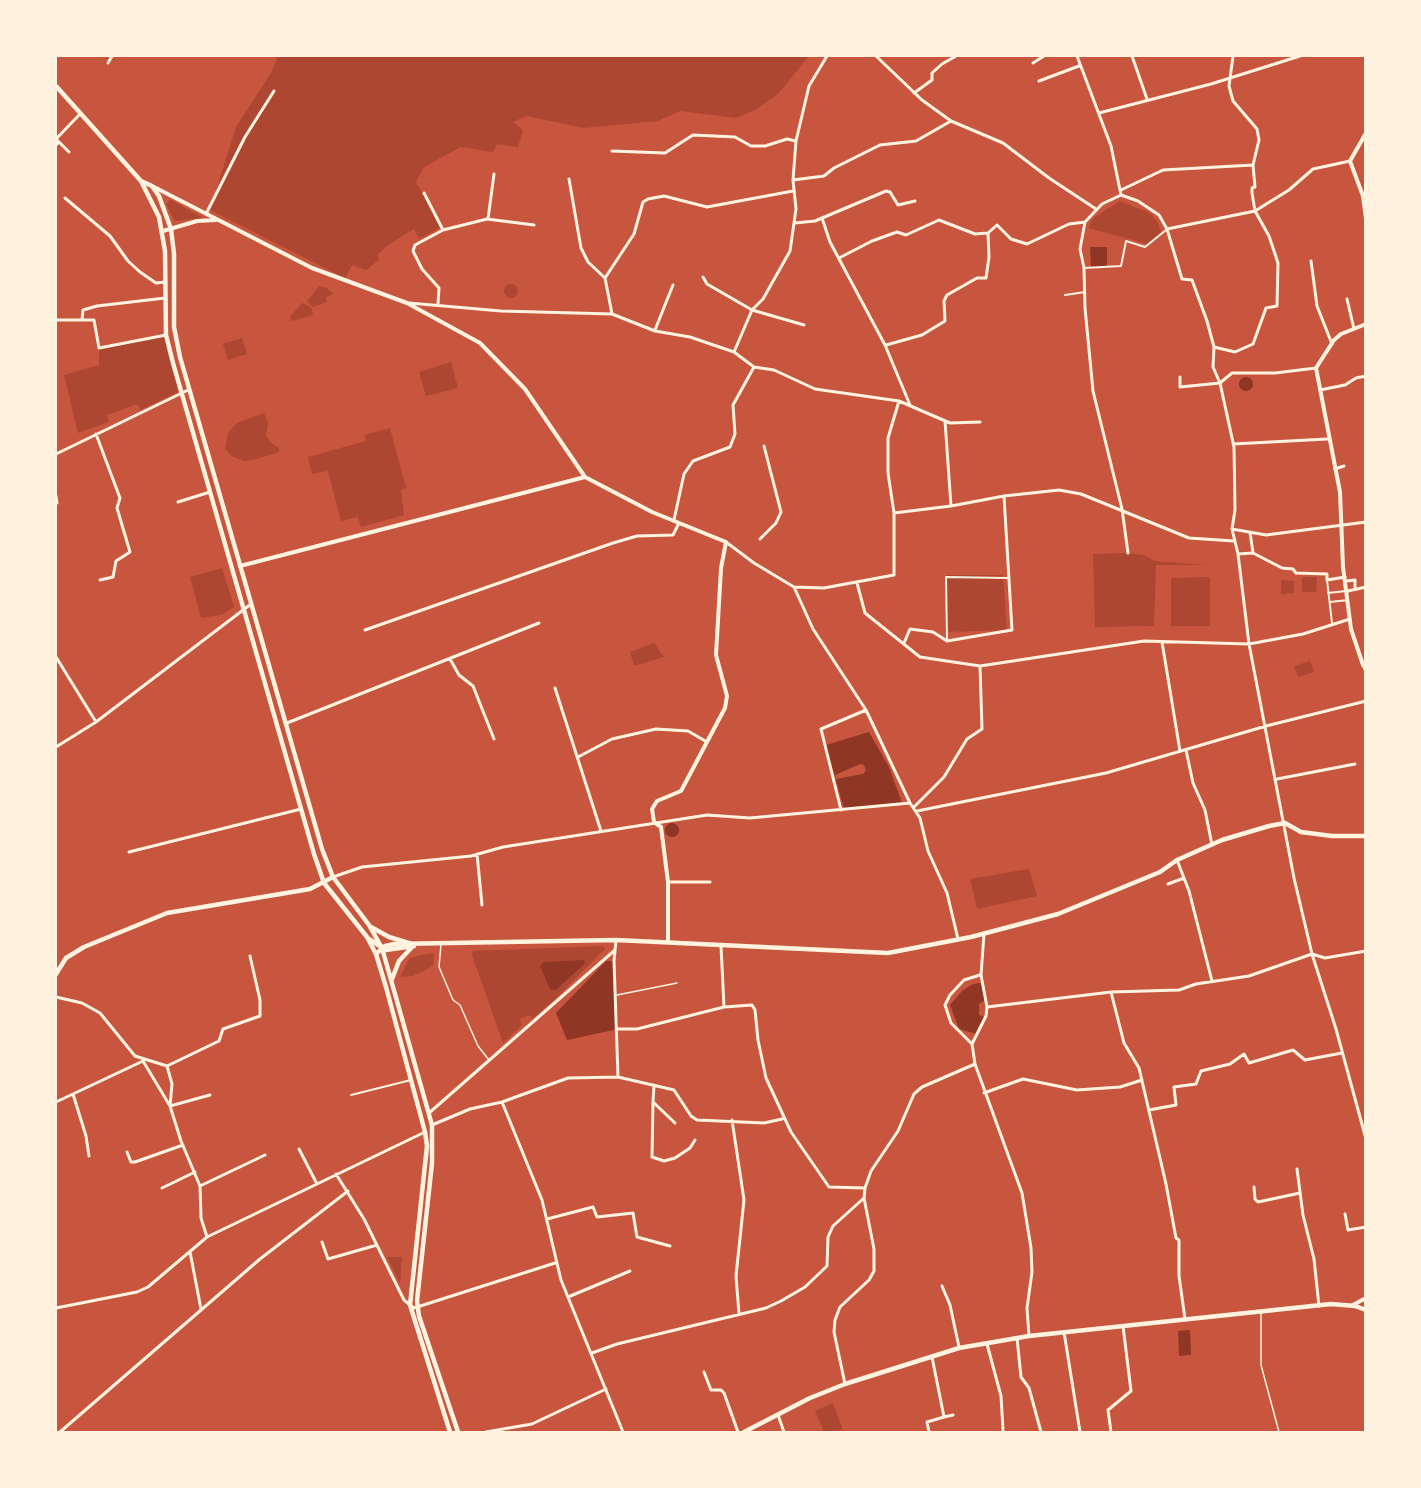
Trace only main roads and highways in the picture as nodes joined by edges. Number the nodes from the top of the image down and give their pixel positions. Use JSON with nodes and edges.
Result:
{"nodes":[{"id":1,"x":56,"y":86,"type":"edge"},
{"id":2,"x":141,"y":181,"type":"junction"},
{"id":3,"x":1365,"y":836,"type":"edge"},
{"id":4,"x":333,"y":877,"type":"junction"},
{"id":5,"x":324,"y":883,"type":"junction"},
{"id":6,"x":369,"y":925,"type":"junction"},
{"id":7,"x":367,"y":937,"type":"junction"},
{"id":8,"x":414,"y":945,"type":"junction"},
{"id":9,"x":382,"y":948,"type":"junction"},
{"id":10,"x":376,"y":954,"type":"junction"},
{"id":11,"x":56,"y":974,"type":"edge"},
{"id":12,"x":392,"y":979,"type":"junction"},
{"id":13,"x":1365,"y":1310,"type":"edge"},
{"id":14,"x":450,"y":1432,"type":"edge"},
{"id":15,"x":458,"y":1432,"type":"edge"},
{"id":16,"x":744,"y":1432,"type":"edge"}],
"edges":[{"from":1,"to":2,"type":"main road"},
{"from":2,"to":4,"type":"main road"},
{"from":2,"to":5,"type":"main road"},
{"from":3,"to":8,"type":"main road"},
{"from":4,"to":5,"type":"main road"},
{"from":4,"to":6,"type":"main road"},
{"from":5,"to":7,"type":"main road"},
{"from":5,"to":11,"type":"main road"},
{"from":6,"to":8,"type":"main road"},
{"from":6,"to":9,"type":"main road"},
{"from":7,"to":9,"type":"main road"},
{"from":7,"to":10,"type":"main road"},
{"from":8,"to":9,"type":"main road"},
{"from":8,"to":12,"type":"main road"},
{"from":9,"to":10,"type":"main road"},
{"from":9,"to":12,"type":"main road"},
{"from":10,"to":14,"type":"main road"},
{"from":12,"to":15,"type":"main road"},
{"from":13,"to":16,"type":"main road"}]}
